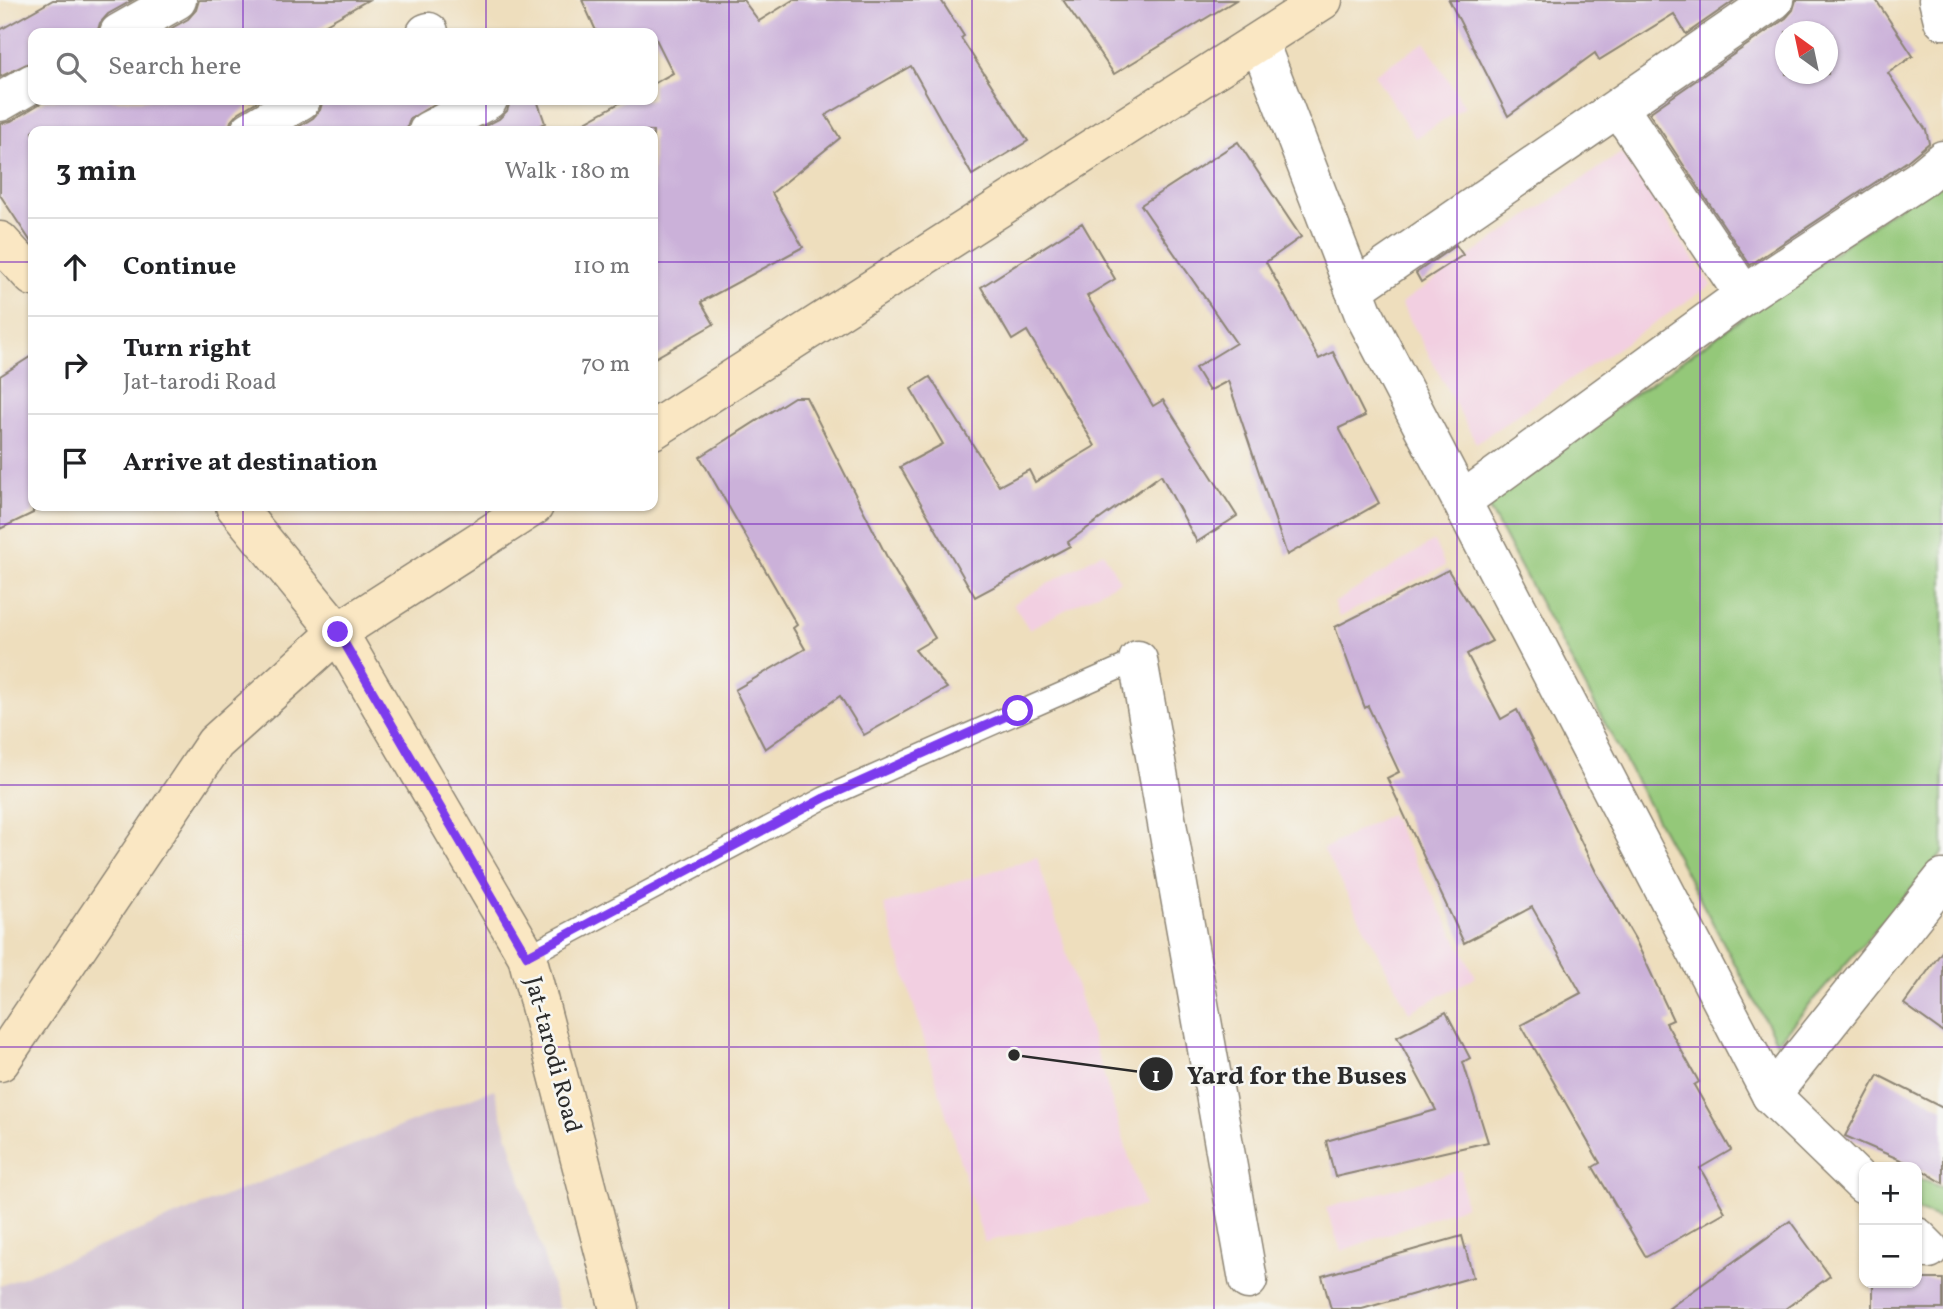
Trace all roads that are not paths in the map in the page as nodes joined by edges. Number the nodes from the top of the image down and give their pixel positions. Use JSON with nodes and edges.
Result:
{"nodes":[{"id":1,"x":177,"y":0,"type":"edge"},
{"id":2,"x":1774,"y":0,"type":"edge"},
{"id":3,"x":1938,"y":0,"type":"edge"},
{"id":4,"x":1300,"y":6,"type":"edge"},
{"id":5,"x":1943,"y":20,"type":"edge"},
{"id":6,"x":128,"y":28,"type":"edge"},
{"id":7,"x":1259,"y":41,"type":"junction"},
{"id":8,"x":28,"y":86,"type":"edge"},
{"id":9,"x":0,"y":102,"type":"edge"},
{"id":10,"x":293,"y":105,"type":"edge"},
{"id":11,"x":478,"y":105,"type":"edge"},
{"id":12,"x":1619,"y":108,"type":"junction"},
{"id":13,"x":258,"y":126,"type":"edge"},
{"id":14,"x":438,"y":126,"type":"edge"},
{"id":15,"x":1943,"y":160,"type":"edge"},
{"id":16,"x":0,"y":241,"type":"edge"},
{"id":17,"x":28,"y":271,"type":"edge"},
{"id":18,"x":1354,"y":289,"type":"junction"},
{"id":19,"x":1744,"y":295,"type":"junction"},
{"id":20,"x":658,"y":427,"type":"edge"},
{"id":21,"x":1462,"y":501,"type":"junction"},
{"id":22,"x":238,"y":511,"type":"edge"},
{"id":23,"x":526,"y":511,"type":"edge"},
{"id":24,"x":338,"y":632,"type":"junction"},
{"id":25,"x":1138,"y":660,"type":"joint"},
{"id":26,"x":1943,"y":879,"type":"edge"},
{"id":27,"x":527,"y":956,"type":"junction"},
{"id":28,"x":0,"y":1062,"type":"edge"},
{"id":29,"x":1772,"y":1095,"type":"junction"},
{"id":30,"x":1859,"y":1180,"type":"edge"},
{"id":31,"x":1248,"y":1280,"type":"dead end"},
{"id":32,"x":619,"y":1309,"type":"edge"}],
"edges":[{"from":1,"to":6,"type":"street"},
{"from":2,"to":12,"type":"street"},
{"from":3,"to":5,"type":"street"},
{"from":4,"to":7,"type":"street"},
{"from":7,"to":18,"type":"street"},
{"from":7,"to":20,"type":"street"},
{"from":8,"to":9,"type":"street"},
{"from":10,"to":13,"type":"street"},
{"from":11,"to":14,"type":"street"},
{"from":12,"to":18,"type":"street"},
{"from":12,"to":19,"type":"street"},
{"from":15,"to":19,"type":"street"},
{"from":16,"to":17,"type":"street"},
{"from":18,"to":21,"type":"street"},
{"from":19,"to":21,"type":"street"},
{"from":21,"to":29,"type":"street"},
{"from":22,"to":24,"type":"street","name":"Jat-tarodi Road"},
{"from":23,"to":24,"type":"street"},
{"from":24,"to":27,"type":"street","name":"Jat-tarodi Road"},
{"from":24,"to":28,"type":"street"},
{"from":25,"to":27,"type":"lane"},
{"from":25,"to":31,"type":"street"},
{"from":26,"to":29,"type":"street"},
{"from":27,"to":32,"type":"street","name":"Jat-tarodi Road"},
{"from":29,"to":30,"type":"street"}]}
